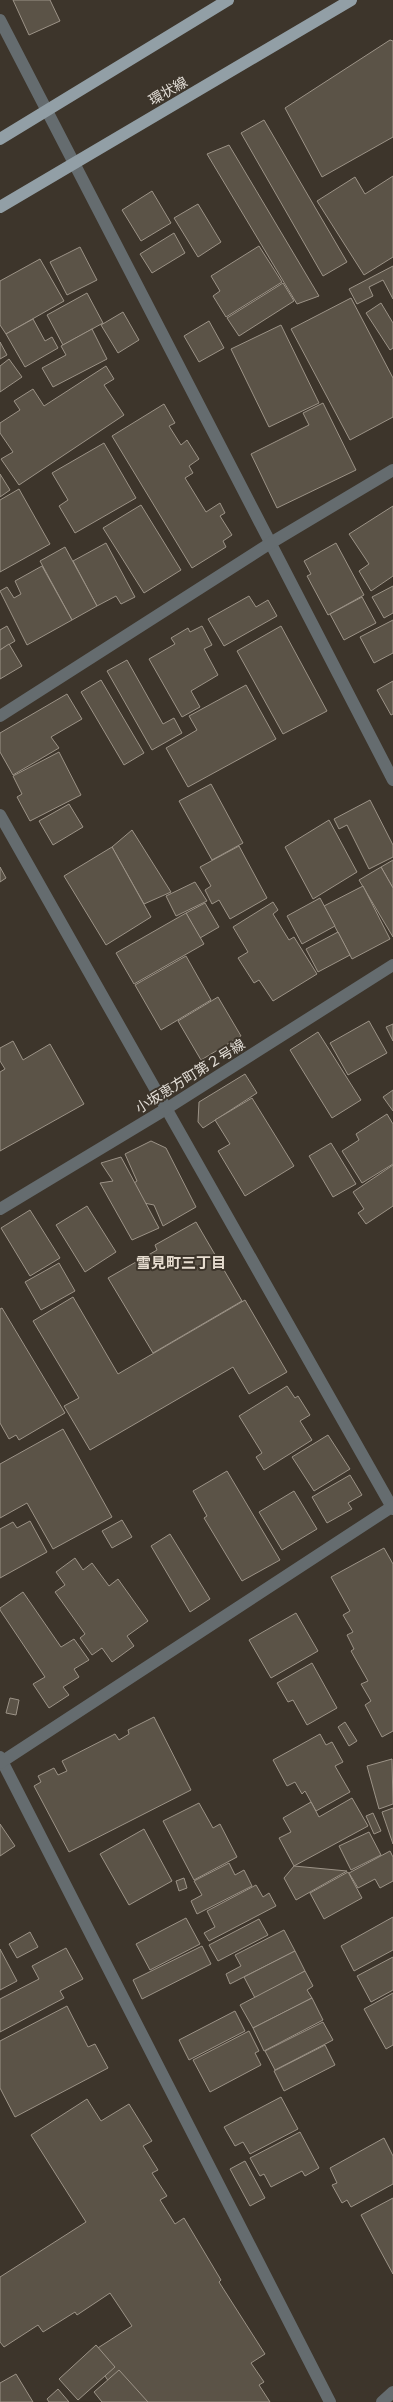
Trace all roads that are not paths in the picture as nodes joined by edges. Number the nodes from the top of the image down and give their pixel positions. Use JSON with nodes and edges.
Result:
{"nodes":[{"id":1,"x":228,"y":0,"type":"edge"},
{"id":2,"x":351,"y":0,"type":"edge"},
{"id":3,"x":0,"y":20,"type":"edge"},
{"id":4,"x":47,"y":112,"type":"junction"},
{"id":5,"x":0,"y":139,"type":"edge"},
{"id":6,"x":74,"y":163,"type":"junction"},
{"id":7,"x":0,"y":207,"type":"edge"},
{"id":8,"x":393,"y":470,"type":"edge"},
{"id":9,"x":269,"y":544,"type":"junction"},
{"id":10,"x":0,"y":716,"type":"edge"},
{"id":11,"x":393,"y":780,"type":"edge"},
{"id":12,"x":0,"y":815,"type":"edge"},
{"id":13,"x":393,"y":965,"type":"edge"},
{"id":14,"x":166,"y":1109,"type":"junction"},
{"id":15,"x":0,"y":1209,"type":"edge"},
{"id":16,"x":393,"y":1507,"type":"edge"},
{"id":17,"x":1,"y":1761,"type":"edge"},
{"id":18,"x":393,"y":2392,"type":"edge"},
{"id":19,"x":330,"y":2402,"type":"edge"},
{"id":20,"x":382,"y":2402,"type":"edge"}],
"edges":[{"from":1,"to":4,"type":"main road"},
{"from":2,"to":6,"type":"main road","name":"環状線"},
{"from":3,"to":4,"type":"street"},
{"from":4,"to":5,"type":"main road"},
{"from":4,"to":6,"type":"street"},
{"from":6,"to":7,"type":"main road","name":"環状線"},
{"from":6,"to":9,"type":"street"},
{"from":8,"to":9,"type":"street"},
{"from":9,"to":10,"type":"street"},
{"from":9,"to":11,"type":"street"},
{"from":12,"to":14,"type":"street"},
{"from":13,"to":14,"type":"street","name":"小坂恵方町第２号線"},
{"from":14,"to":15,"type":"street","name":"小坂恵方町第２号線"},
{"from":14,"to":16,"type":"street"},
{"from":16,"to":17,"type":"street"},
{"from":17,"to":19,"type":"street"},
{"from":18,"to":20,"type":"street"}]}
